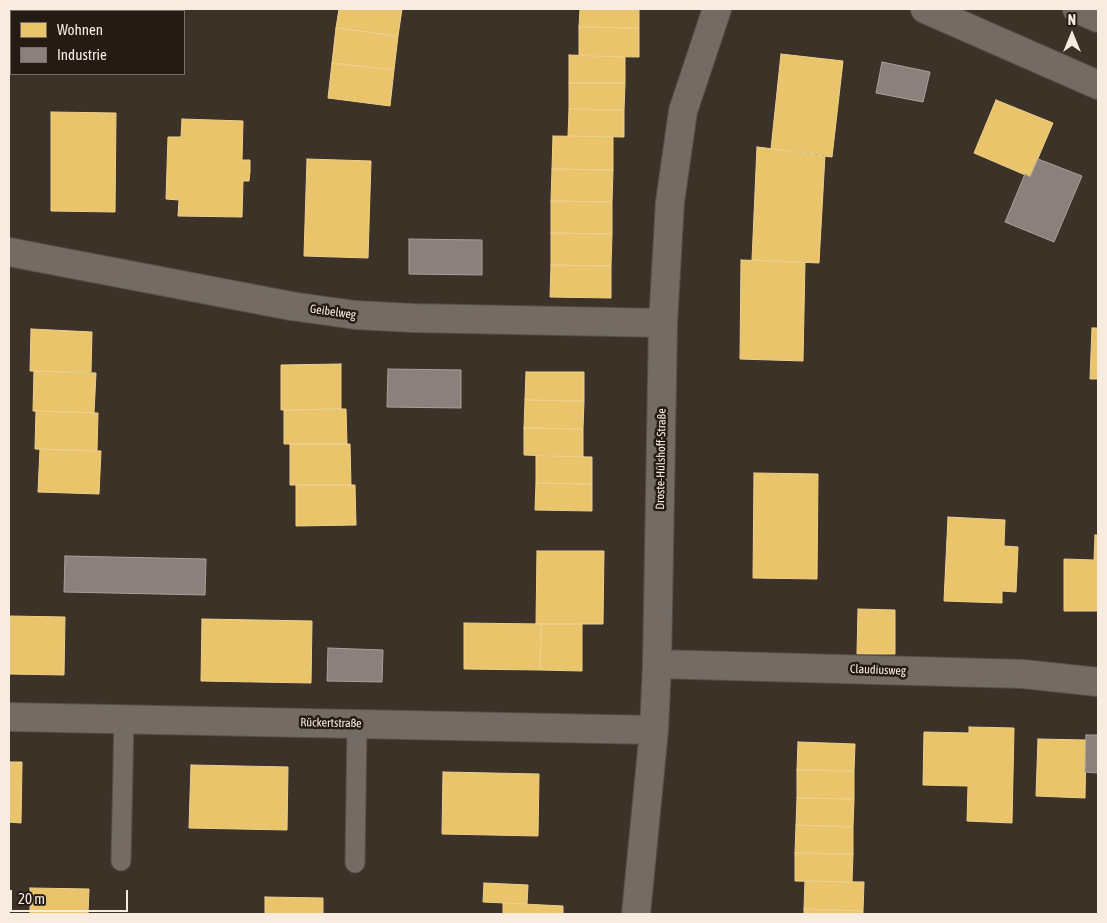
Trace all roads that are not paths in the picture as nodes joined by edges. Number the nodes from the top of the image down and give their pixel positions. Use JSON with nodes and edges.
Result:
{"nodes":[{"id":1,"x":717,"y":9,"type":"edge"},
{"id":2,"x":1077,"y":9,"type":"edge"},
{"id":3,"x":946,"y":12,"type":"edge"},
{"id":4,"x":1098,"y":18,"type":"edge"},
{"id":5,"x":1098,"y":85,"type":"edge"},
{"id":6,"x":9,"y":252,"type":"edge"},
{"id":7,"x":663,"y":323,"type":"junction"},
{"id":8,"x":657,"y":664,"type":"junction"},
{"id":9,"x":1098,"y":682,"type":"edge"},
{"id":10,"x":9,"y":717,"type":"edge"},
{"id":11,"x":124,"y":719,"type":"junction"},
{"id":12,"x":357,"y":723,"type":"junction"},
{"id":13,"x":654,"y":730,"type":"junction"},
{"id":14,"x":122,"y":861,"type":"dead end"},
{"id":15,"x":355,"y":863,"type":"dead end"},
{"id":16,"x":636,"y":914,"type":"edge"}],
"edges":[{"from":1,"to":7,"type":"street","name":"Droste-Hülshoff-Straße"},
{"from":2,"to":4,"type":"street"},
{"from":3,"to":5,"type":"street"},
{"from":6,"to":7,"type":"street","name":"Geibelweg"},
{"from":7,"to":8,"type":"street","name":"Droste-Hülshoff-Straße"},
{"from":8,"to":9,"type":"street","name":"Claudiusweg"},
{"from":8,"to":13,"type":"street","name":"Droste-Hülshoff-Straße"},
{"from":10,"to":11,"type":"street","name":"Rückertstraße"},
{"from":11,"to":12,"type":"street","name":"Rückertstraße"},
{"from":11,"to":14,"type":"lane"},
{"from":12,"to":13,"type":"street","name":"Rückertstraße"},
{"from":12,"to":15,"type":"lane"},
{"from":13,"to":16,"type":"street","name":"Droste-Hülshoff-Straße"}]}
